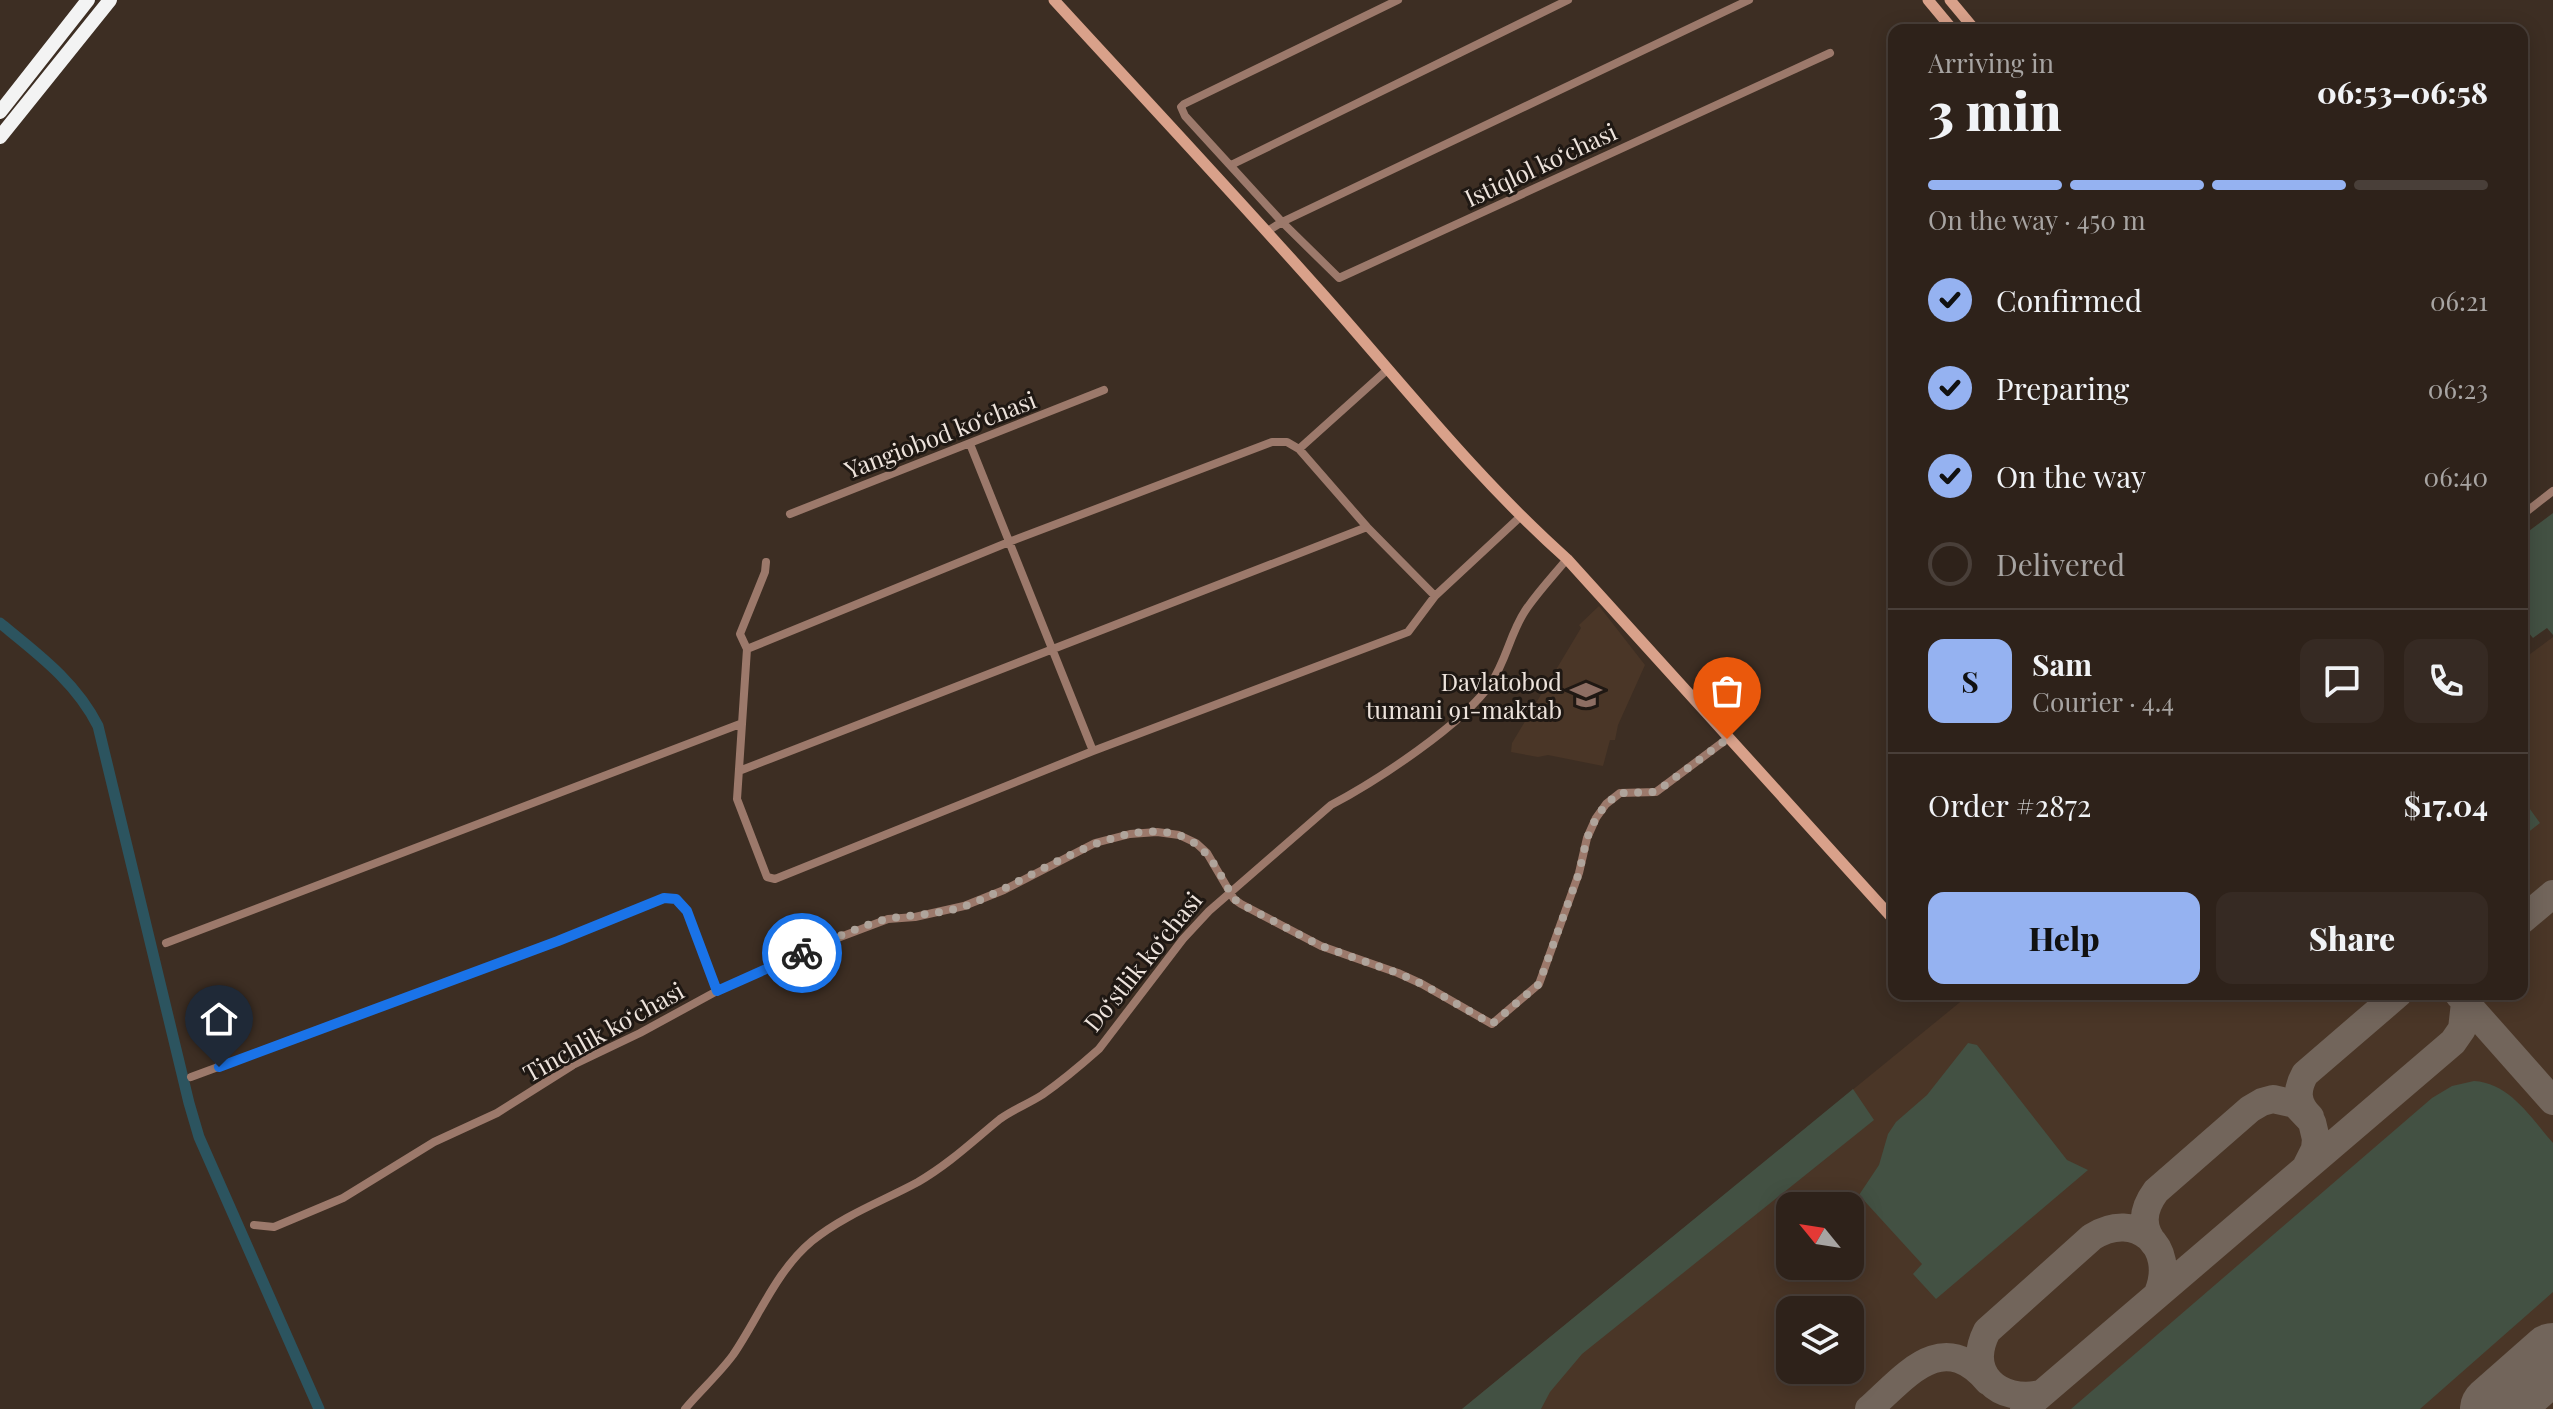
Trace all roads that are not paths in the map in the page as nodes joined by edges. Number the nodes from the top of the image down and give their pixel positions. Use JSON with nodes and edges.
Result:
{"nodes":[{"id":1,"x":88,"y":0,"type":"edge"},
{"id":2,"x":110,"y":0,"type":"edge"},
{"id":3,"x":1054,"y":0,"type":"edge"},
{"id":4,"x":1398,"y":0,"type":"edge"},
{"id":5,"x":1568,"y":0,"type":"edge"},
{"id":6,"x":1749,"y":0,"type":"edge"},
{"id":7,"x":1928,"y":0,"type":"edge"},
{"id":8,"x":1950,"y":0,"type":"edge"},
{"id":9,"x":1948,"y":24,"type":"edge"},
{"id":10,"x":1970,"y":24,"type":"edge"},
{"id":11,"x":1830,"y":53,"type":"dead end"},
{"id":12,"x":0,"y":112,"type":"edge"},
{"id":13,"x":0,"y":137,"type":"edge"},
{"id":14,"x":1231,"y":165,"type":"junction"},
{"id":15,"x":1282,"y":222,"type":"junction"},
{"id":16,"x":1266,"y":232,"type":"junction"},
{"id":17,"x":1387,"y":370,"type":"junction"},
{"id":18,"x":1104,"y":390,"type":"dead end"},
{"id":19,"x":970,"y":444,"type":"junction"},
{"id":20,"x":1299,"y":449,"type":"junction"},
{"id":21,"x":2553,"y":491,"type":"edge"},
{"id":22,"x":2528,"y":510,"type":"edge"},
{"id":23,"x":790,"y":514,"type":"dead end"},
{"id":24,"x":1520,"y":517,"type":"junction"},
{"id":25,"x":1367,"y":527,"type":"junction"},
{"id":26,"x":1009,"y":542,"type":"junction"},
{"id":27,"x":1567,"y":559,"type":"junction"},
{"id":28,"x":766,"y":562,"type":"dead end"},
{"id":29,"x":1435,"y":596,"type":"junction"},
{"id":30,"x":1052,"y":648,"type":"junction"},
{"id":31,"x":747,"y":649,"type":"junction"},
{"id":32,"x":740,"y":724,"type":"junction"},
{"id":33,"x":1727,"y":739,"type":"junction"},
{"id":34,"x":1093,"y":751,"type":"junction"},
{"id":35,"x":739,"y":771,"type":"junction"},
{"id":36,"x":1230,"y":892,"type":"junction"},
{"id":37,"x":1888,"y":913,"type":"edge"},
{"id":38,"x":166,"y":943,"type":"dead end"},
{"id":39,"x":717,"y":991,"type":"junction"},
{"id":40,"x":191,"y":1077,"type":"dead end"},
{"id":41,"x":254,"y":1225,"type":"dead end"},
{"id":42,"x":685,"y":1409,"type":"edge"}],
"edges":[{"from":1,"to":12,"type":"highway"},
{"from":2,"to":13,"type":"highway"},
{"from":3,"to":16,"type":"street"},
{"from":4,"to":14,"type":"street","name":"Istiqlol koʻchasi"},
{"from":5,"to":14,"type":"street"},
{"from":6,"to":15,"type":"street"},
{"from":7,"to":9,"type":"street"},
{"from":8,"to":10,"type":"street"},
{"from":11,"to":15,"type":"street","name":"Istiqlol koʻchasi"},
{"from":14,"to":15,"type":"street","name":"Istiqlol koʻchasi"},
{"from":15,"to":16,"type":"street"},
{"from":16,"to":17,"type":"street"},
{"from":17,"to":20,"type":"street"},
{"from":17,"to":24,"type":"street"},
{"from":18,"to":19,"type":"street","name":"Yangiobod koʻchasi"},
{"from":19,"to":23,"type":"street","name":"Yangiobod koʻchasi"},
{"from":19,"to":26,"type":"street"},
{"from":20,"to":25,"type":"street"},
{"from":20,"to":26,"type":"street"},
{"from":21,"to":22,"type":"street"},
{"from":24,"to":27,"type":"street"},
{"from":24,"to":29,"type":"street"},
{"from":25,"to":29,"type":"street"},
{"from":25,"to":30,"type":"street"},
{"from":26,"to":30,"type":"street"},
{"from":26,"to":31,"type":"street"},
{"from":27,"to":33,"type":"street"},
{"from":27,"to":36,"type":"street","name":"Doʻstlik koʻchasi"},
{"from":28,"to":31,"type":"street"},
{"from":29,"to":34,"type":"street"},
{"from":30,"to":34,"type":"street"},
{"from":30,"to":35,"type":"street"},
{"from":31,"to":32,"type":"street"},
{"from":32,"to":35,"type":"street"},
{"from":32,"to":38,"type":"street"},
{"from":33,"to":36,"type":"street"},
{"from":33,"to":37,"type":"street"},
{"from":34,"to":35,"type":"street"},
{"from":36,"to":39,"type":"street","name":"Tinchlik koʻchasi"},
{"from":36,"to":42,"type":"street","name":"Doʻstlik koʻchasi"},
{"from":39,"to":40,"type":"street"},
{"from":39,"to":41,"type":"street","name":"Tinchlik koʻchasi"}]}
